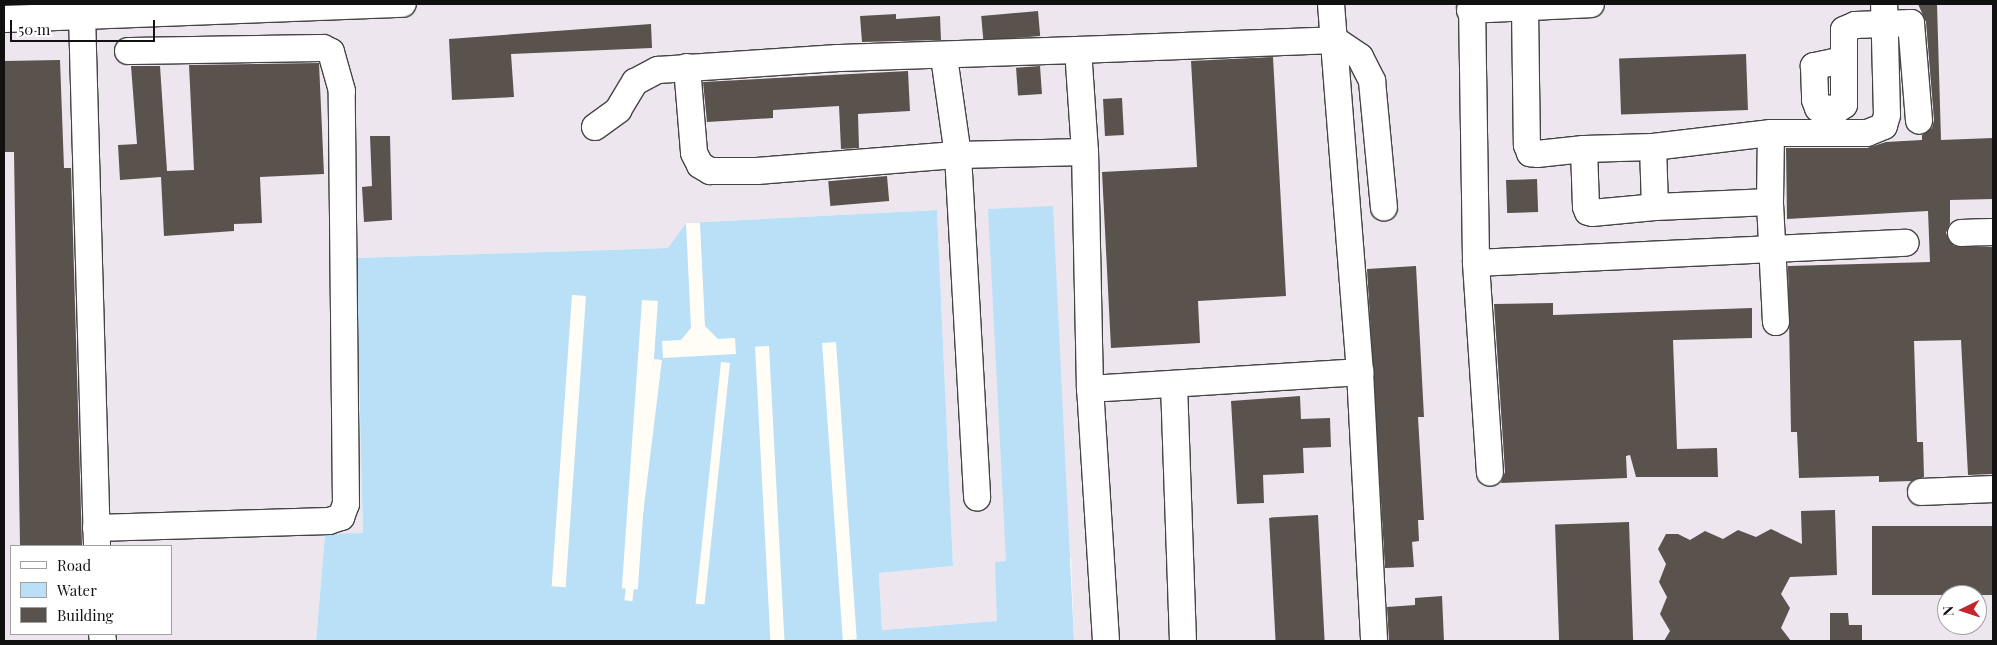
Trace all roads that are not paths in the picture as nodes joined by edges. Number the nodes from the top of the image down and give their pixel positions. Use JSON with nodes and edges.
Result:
{"nodes":[{"id":1,"x":403,"y":4,"type":"edge"},
{"id":2,"x":1331,"y":4,"type":"edge"},
{"id":3,"x":1591,"y":4,"type":"edge"},
{"id":4,"x":1471,"y":7,"type":"edge"},
{"id":5,"x":1525,"y":8,"type":"junction"},
{"id":6,"x":66,"y":12,"type":"edge"},
{"id":7,"x":1885,"y":13,"type":"edge"},
{"id":8,"x":4,"y":19,"type":"edge"},
{"id":9,"x":1335,"y":40,"type":"junction"},
{"id":10,"x":1078,"y":50,"type":"junction"},
{"id":11,"x":128,"y":51,"type":"dead end"},
{"id":12,"x":944,"y":57,"type":"junction"},
{"id":13,"x":1843,"y":60,"type":"dead end"},
{"id":14,"x":687,"y":66,"type":"junction"},
{"id":15,"x":1919,"y":121,"type":"dead end"},
{"id":16,"x":595,"y":127,"type":"dead end"},
{"id":17,"x":1771,"y":133,"type":"junction"},
{"id":18,"x":1653,"y":147,"type":"junction"},
{"id":19,"x":1584,"y":149,"type":"junction"},
{"id":20,"x":1085,"y":152,"type":"junction"},
{"id":21,"x":958,"y":155,"type":"junction"},
{"id":22,"x":1770,"y":202,"type":"junction"},
{"id":23,"x":1384,"y":207,"type":"dead end"},
{"id":24,"x":1655,"y":207,"type":"junction"},
{"id":25,"x":1993,"y":232,"type":"edge"},
{"id":26,"x":1961,"y":233,"type":"dead end"},
{"id":27,"x":1906,"y":243,"type":"dead end"},
{"id":28,"x":1774,"y":248,"type":"junction"},
{"id":29,"x":1476,"y":263,"type":"junction"},
{"id":30,"x":1776,"y":322,"type":"dead end"},
{"id":31,"x":1360,"y":372,"type":"junction"},
{"id":32,"x":1174,"y":384,"type":"junction"},
{"id":33,"x":1090,"y":389,"type":"junction"},
{"id":34,"x":1490,"y":473,"type":"dead end"},
{"id":35,"x":1993,"y":490,"type":"edge"},
{"id":36,"x":1921,"y":492,"type":"dead end"},
{"id":37,"x":977,"y":497,"type":"dead end"},
{"id":38,"x":97,"y":537,"type":"edge"},
{"id":39,"x":1106,"y":641,"type":"edge"},
{"id":40,"x":1182,"y":641,"type":"edge"},
{"id":41,"x":1374,"y":641,"type":"edge"}],
"edges":[{"from":1,"to":6,"type":"lane"},
{"from":2,"to":9,"type":"lane"},
{"from":3,"to":5,"type":"lane"},
{"from":4,"to":5,"type":"lane"},
{"from":4,"to":29,"type":"lane"},
{"from":5,"to":19,"type":"lane"},
{"from":6,"to":8,"type":"lane"},
{"from":6,"to":38,"type":"lane"},
{"from":7,"to":13,"type":"lane"},
{"from":7,"to":15,"type":"lane"},
{"from":7,"to":17,"type":"lane"},
{"from":9,"to":10,"type":"lane"},
{"from":9,"to":23,"type":"lane"},
{"from":9,"to":31,"type":"lane"},
{"from":10,"to":12,"type":"lane"},
{"from":10,"to":20,"type":"lane"},
{"from":11,"to":38,"type":"lane"},
{"from":12,"to":14,"type":"lane"},
{"from":12,"to":21,"type":"lane"},
{"from":14,"to":16,"type":"lane"},
{"from":14,"to":21,"type":"lane"},
{"from":17,"to":18,"type":"lane"},
{"from":17,"to":22,"type":"lane"},
{"from":18,"to":19,"type":"lane"},
{"from":18,"to":24,"type":"lane"},
{"from":19,"to":24,"type":"lane"},
{"from":20,"to":21,"type":"lane"},
{"from":20,"to":33,"type":"lane"},
{"from":21,"to":37,"type":"lane"},
{"from":22,"to":24,"type":"lane"},
{"from":22,"to":28,"type":"lane"},
{"from":25,"to":26,"type":"lane"},
{"from":27,"to":28,"type":"lane"},
{"from":28,"to":29,"type":"lane"},
{"from":28,"to":30,"type":"lane"},
{"from":29,"to":34,"type":"lane"},
{"from":31,"to":32,"type":"lane"},
{"from":31,"to":41,"type":"lane"},
{"from":32,"to":33,"type":"lane"},
{"from":32,"to":40,"type":"lane"},
{"from":33,"to":39,"type":"lane"},
{"from":35,"to":36,"type":"lane"}]}
